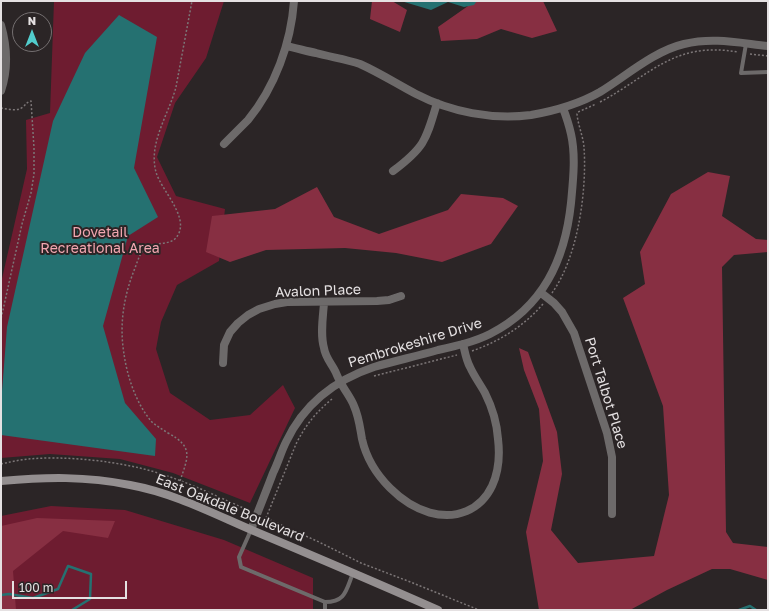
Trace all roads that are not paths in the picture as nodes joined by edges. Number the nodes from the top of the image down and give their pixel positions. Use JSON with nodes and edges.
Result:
{"nodes":[{"id":1,"x":294,"y":1,"type":"edge"},
{"id":2,"x":1,"y":25,"type":"edge"},
{"id":3,"x":746,"y":43,"type":"junction"},
{"id":4,"x":286,"y":46,"type":"junction"},
{"id":5,"x":768,"y":46,"type":"edge"},
{"id":6,"x":768,"y":72,"type":"edge"},
{"id":7,"x":1,"y":91,"type":"edge"},
{"id":8,"x":437,"y":103,"type":"junction"},
{"id":9,"x":563,"y":108,"type":"junction"},
{"id":10,"x":224,"y":144,"type":"dead end"},
{"id":11,"x":393,"y":171,"type":"dead end"},
{"id":12,"x":540,"y":292,"type":"junction"},
{"id":13,"x":401,"y":296,"type":"dead end"},
{"id":14,"x":324,"y":302,"type":"junction"},
{"id":15,"x":463,"y":344,"type":"junction"},
{"id":16,"x":223,"y":363,"type":"dead end"},
{"id":17,"x":340,"y":382,"type":"junction"},
{"id":18,"x":1,"y":481,"type":"edge"},
{"id":19,"x":612,"y":514,"type":"dead end"},
{"id":20,"x":251,"y":530,"type":"junction"},
{"id":21,"x":353,"y":573,"type":"junction"},
{"id":22,"x":325,"y":602,"type":"junction"},
{"id":23,"x":433,"y":609,"type":"edge"},
{"id":24,"x":325,"y":610,"type":"edge"}],
"edges":[{"from":1,"to":4,"type":"street"},
{"from":2,"to":7,"type":"street"},
{"from":3,"to":5,"type":"street"},
{"from":3,"to":6,"type":"lane"},
{"from":3,"to":9,"type":"street"},
{"from":4,"to":8,"type":"street"},
{"from":4,"to":10,"type":"street"},
{"from":8,"to":9,"type":"street"},
{"from":8,"to":11,"type":"street"},
{"from":9,"to":12,"type":"street","name":"Pembrokeshire Drive"},
{"from":12,"to":15,"type":"street","name":"Pembrokeshire Drive"},
{"from":12,"to":19,"type":"street","name":"Port Talbot Place"},
{"from":13,"to":14,"type":"street","name":"Avalon Place"},
{"from":14,"to":16,"type":"street","name":"Avalon Place"},
{"from":14,"to":17,"type":"street"},
{"from":15,"to":17,"type":"street","name":"Pembrokeshire Drive"},
{"from":15,"to":17,"type":"street"},
{"from":17,"to":20,"type":"street","name":"Pembrokeshire Drive"},
{"from":18,"to":20,"type":"main road","name":"East Oakdale Boulevard"},
{"from":20,"to":21,"type":"main road","name":"East Oakdale Boulevard"},
{"from":20,"to":22,"type":"lane"},
{"from":21,"to":22,"type":"lane"},
{"from":21,"to":23,"type":"main road","name":"East Oakdale Boulevard"},
{"from":22,"to":24,"type":"lane"}]}
